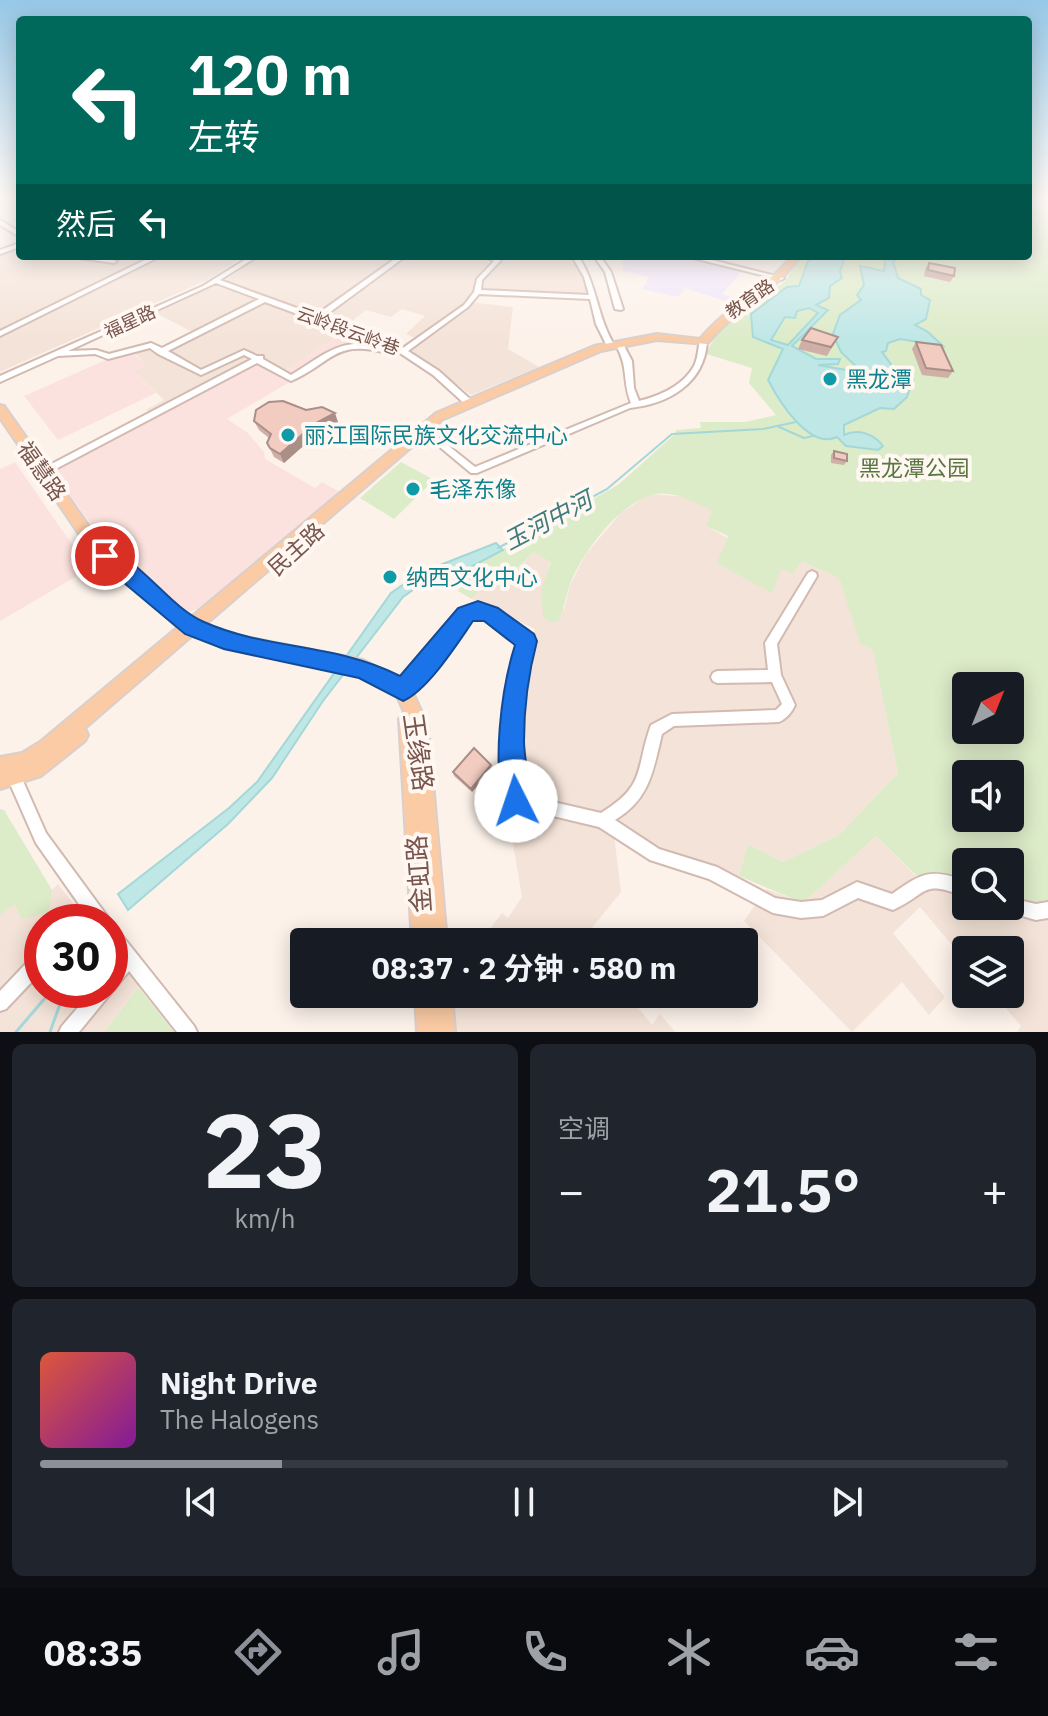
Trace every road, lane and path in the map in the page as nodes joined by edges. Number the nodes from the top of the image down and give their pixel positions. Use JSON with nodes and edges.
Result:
{"nodes":[{"id":1,"x":107,"y":260,"type":"edge"},
{"id":2,"x":148,"y":260,"type":"edge"},
{"id":3,"x":245,"y":260,"type":"edge"},
{"id":4,"x":246,"y":260,"type":"edge"},
{"id":5,"x":397,"y":260,"type":"edge"},
{"id":6,"x":498,"y":260,"type":"edge"},
{"id":7,"x":578,"y":260,"type":"edge"},
{"id":8,"x":599,"y":260,"type":"edge"},
{"id":9,"x":707,"y":260,"type":"edge"},
{"id":10,"x":735,"y":260,"type":"edge"},
{"id":11,"x":794,"y":260,"type":"edge"},
{"id":12,"x":114,"y":261,"type":"joint"},
{"id":13,"x":731,"y":265,"type":"junction"},
{"id":14,"x":131,"y":267,"type":"junction"},
{"id":15,"x":590,"y":277,"type":"junction"},
{"id":16,"x":610,"y":277,"type":"junction"},
{"id":17,"x":781,"y":278,"type":"junction"},
{"id":18,"x":216,"y":281,"type":"junction"},
{"id":19,"x":477,"y":292,"type":"junction"},
{"id":20,"x":592,"y":297,"type":"junction"},
{"id":21,"x":263,"y":300,"type":"junction"},
{"id":22,"x":619,"y":309,"type":"dead end"},
{"id":23,"x":316,"y":319,"type":"junction"},
{"id":24,"x":0,"y":334,"type":"edge"},
{"id":25,"x":703,"y":342,"type":"junction"},
{"id":26,"x":615,"y":345,"type":"junction"},
{"id":27,"x":393,"y":346,"type":"junction"},
{"id":28,"x":403,"y":351,"type":"junction"},
{"id":29,"x":161,"y":352,"type":"junction"},
{"id":30,"x":60,"y":354,"type":"junction"},
{"id":31,"x":260,"y":358,"type":"junction"},
{"id":32,"x":0,"y":377,"type":"edge"},
{"id":33,"x":468,"y":402,"type":"junction"},
{"id":34,"x":636,"y":405,"type":"junction"},
{"id":35,"x":0,"y":409,"type":"edge"},
{"id":36,"x":0,"y":422,"type":"edge"},
{"id":37,"x":427,"y":433,"type":"junction"},
{"id":38,"x":43,"y":472,"type":"junction"},
{"id":39,"x":812,"y":576,"type":"dead end"},
{"id":40,"x":193,"y":632,"type":"junction"},
{"id":41,"x":372,"y":676,"type":"junction"},
{"id":42,"x":775,"y":676,"type":"junction"},
{"id":43,"x":717,"y":677,"type":"dead end"},
{"id":44,"x":403,"y":690,"type":"junction"},
{"id":45,"x":5,"y":774,"type":"edge"},
{"id":46,"x":602,"y":820,"type":"junction"},
{"id":47,"x":952,"y":884,"type":"edge"},
{"id":48,"x":88,"y":904,"type":"edge"},
{"id":49,"x":1024,"y":909,"type":"edge"},
{"id":50,"x":1047,"y":913,"type":"edge"},
{"id":51,"x":422,"y":928,"type":"edge"},
{"id":52,"x":435,"y":928,"type":"edge"},
{"id":53,"x":128,"y":958,"type":"edge"},
{"id":54,"x":24,"y":978,"type":"edge"},
{"id":55,"x":0,"y":1003,"type":"edge"},
{"id":56,"x":89,"y":1008,"type":"edge"},
{"id":57,"x":428,"y":1008,"type":"edge"},
{"id":58,"x":441,"y":1008,"type":"edge"},
{"id":59,"x":68,"y":1032,"type":"edge"},
{"id":60,"x":188,"y":1032,"type":"edge"},
{"id":61,"x":429,"y":1032,"type":"edge"},
{"id":62,"x":443,"y":1032,"type":"edge"}],
"edges":[{"from":1,"to":12,"type":"street"},
{"from":2,"to":14,"type":"street"},
{"from":3,"to":32,"type":"street","name":"福星路"},
{"from":4,"to":18,"type":"street","name":"福星路"},
{"from":5,"to":23,"type":"street"},
{"from":6,"to":19,"type":"street"},
{"from":7,"to":15,"type":"street"},
{"from":8,"to":16,"type":"street"},
{"from":9,"to":13,"type":"street"},
{"from":10,"to":13,"type":"street"},
{"from":11,"to":17,"type":"main road","name":"教育路"},
{"from":12,"to":14,"type":"street"},
{"from":13,"to":17,"type":"street"},
{"from":14,"to":24,"type":"street"},
{"from":15,"to":16,"type":"street"},
{"from":15,"to":20,"type":"street"},
{"from":16,"to":22,"type":"street"},
{"from":17,"to":25,"type":"main road","name":"教育路"},
{"from":18,"to":21,"type":"street","name":"云岭段云岭巷"},
{"from":18,"to":30,"type":"street","name":"福星路"},
{"from":19,"to":20,"type":"street"},
{"from":19,"to":28,"type":"street"},
{"from":20,"to":26,"type":"street"},
{"from":21,"to":23,"type":"street","name":"云岭段云岭巷"},
{"from":21,"to":29,"type":"street"},
{"from":23,"to":27,"type":"street","name":"云岭段云岭巷"},
{"from":25,"to":26,"type":"main road","name":"民主路"},
{"from":25,"to":34,"type":"street"},
{"from":26,"to":33,"type":"main road","name":"民主路"},
{"from":26,"to":34,"type":"street"},
{"from":26,"to":37,"type":"main road","name":"民主路"},
{"from":27,"to":28,"type":"street","name":"云岭段云岭巷"},
{"from":27,"to":31,"type":"street"},
{"from":28,"to":33,"type":"street","name":"云岭段云岭巷"},
{"from":29,"to":30,"type":"street"},
{"from":29,"to":31,"type":"street"},
{"from":30,"to":32,"type":"street","name":"福星路"},
{"from":31,"to":38,"type":"street"},
{"from":33,"to":40,"type":"main road","name":"民主路"},
{"from":34,"to":37,"type":"street"},
{"from":35,"to":38,"type":"main road","name":"福慧路"},
{"from":36,"to":40,"type":"main road","name":"福慧路"},
{"from":37,"to":40,"type":"main road","name":"民主路"},
{"from":38,"to":40,"type":"main road","name":"福慧路"},
{"from":39,"to":42,"type":"street"},
{"from":40,"to":41,"type":"main road","name":"金虹路"},
{"from":40,"to":45,"type":"main road","name":"民主路"},
{"from":41,"to":44,"type":"main road","name":"玉缘路"},
{"from":41,"to":51,"type":"main road","name":"金虹路"},
{"from":42,"to":43,"type":"street"},
{"from":42,"to":46,"type":"street"},
{"from":44,"to":46,"type":"street"},
{"from":44,"to":52,"type":"main road","name":"玉缘路"},
{"from":45,"to":48,"type":"street"},
{"from":46,"to":47,"type":"street"},
{"from":49,"to":50,"type":"street"},
{"from":53,"to":60,"type":"street"},
{"from":54,"to":55,"type":"street"},
{"from":56,"to":59,"type":"street"},
{"from":57,"to":61,"type":"main road"},
{"from":58,"to":62,"type":"main road"}]}
